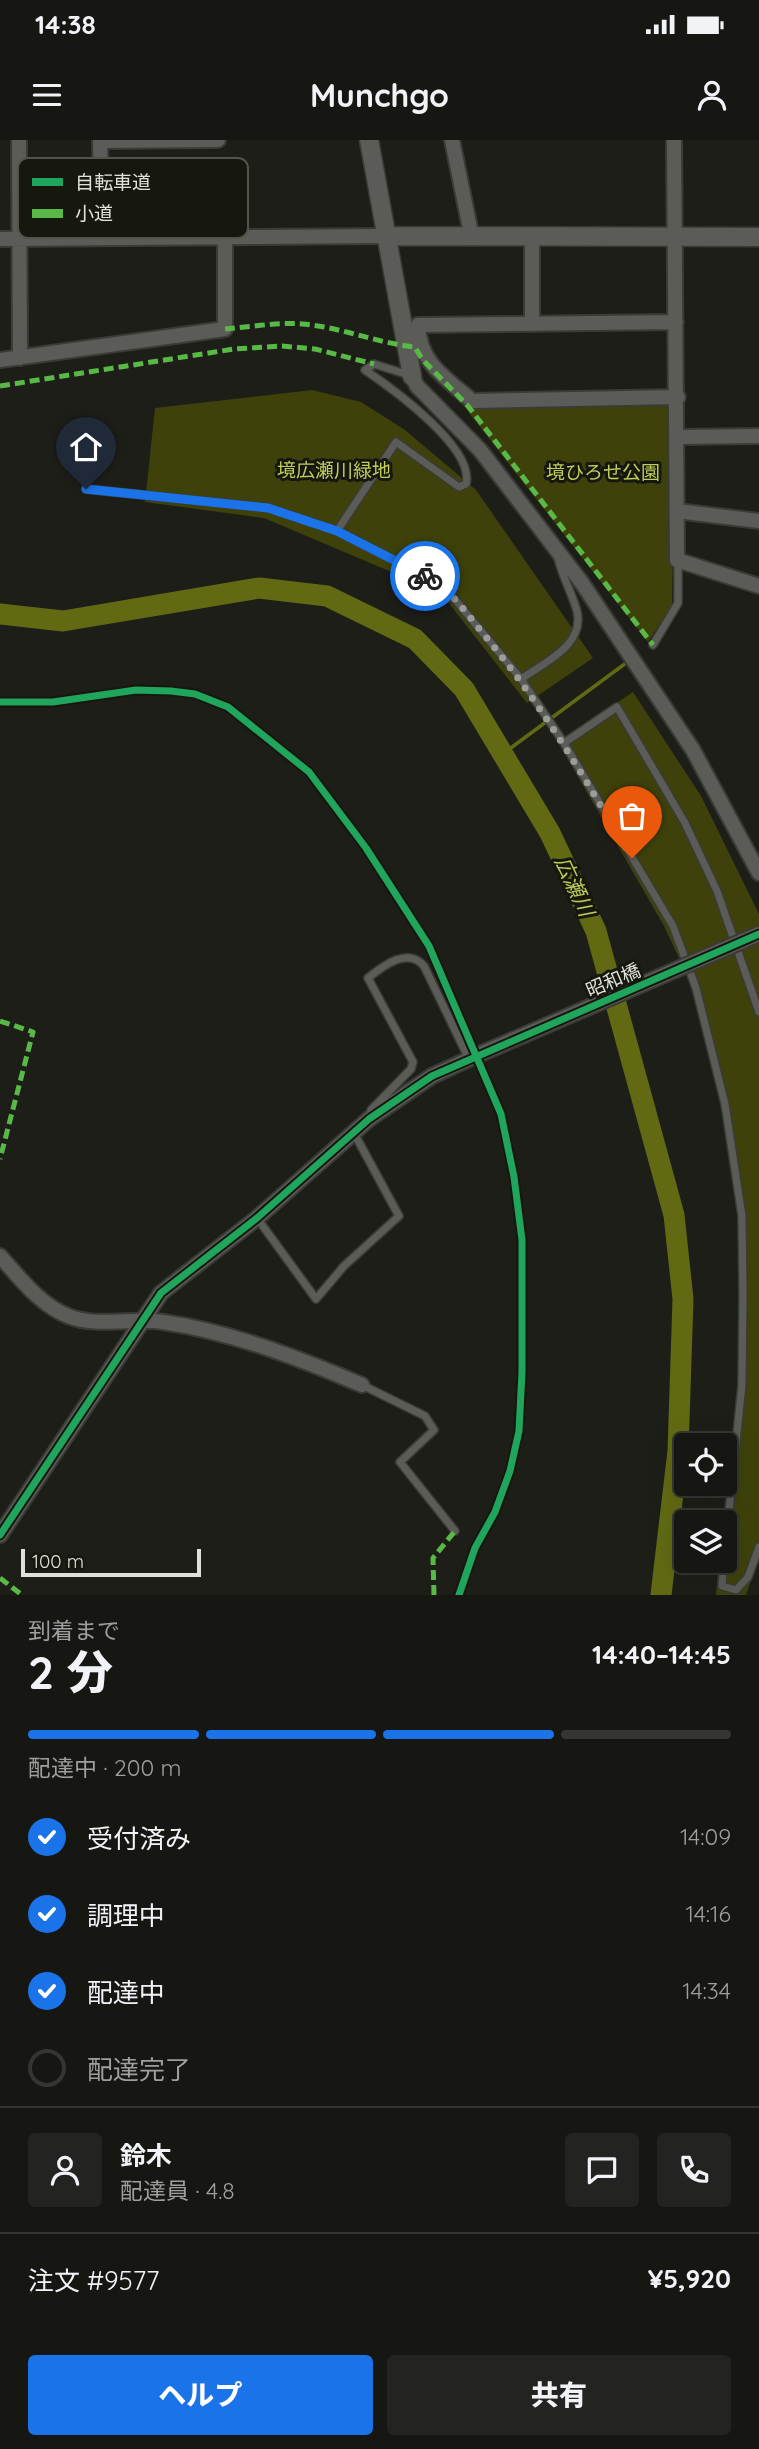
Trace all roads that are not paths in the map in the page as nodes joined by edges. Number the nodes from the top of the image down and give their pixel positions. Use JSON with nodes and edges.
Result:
{"nodes":[{"id":1,"x":19,"y":140,"type":"edge"},
{"id":2,"x":218,"y":140,"type":"edge"},
{"id":3,"x":369,"y":140,"type":"edge"},
{"id":4,"x":452,"y":140,"type":"edge"},
{"id":5,"x":674,"y":140,"type":"edge"},
{"id":6,"x":100,"y":141,"type":"edge"},
{"id":7,"x":19,"y":158,"type":"edge"},
{"id":8,"x":248,"y":236,"type":"edge"},
{"id":9,"x":388,"y":236,"type":"junction"},
{"id":10,"x":471,"y":237,"type":"junction"},
{"id":11,"x":677,"y":237,"type":"junction"},
{"id":12,"x":759,"y":237,"type":"edge"},
{"id":13,"x":61,"y":238,"type":"edge"},
{"id":14,"x":225,"y":238,"type":"edge"},
{"id":15,"x":532,"y":238,"type":"junction"},
{"id":16,"x":0,"y":239,"type":"edge"},
{"id":17,"x":20,"y":239,"type":"junction"},
{"id":18,"x":676,"y":322,"type":"junction"},
{"id":19,"x":532,"y":324,"type":"junction"},
{"id":20,"x":20,"y":358,"type":"junction"},
{"id":21,"x":0,"y":360,"type":"edge"},
{"id":22,"x":412,"y":376,"type":"junction"},
{"id":23,"x":678,"y":397,"type":"junction"},
{"id":24,"x":759,"y":436,"type":"edge"},
{"id":25,"x":678,"y":437,"type":"junction"},
{"id":26,"x":86,"y":489,"type":"dead end"},
{"id":27,"x":677,"y":512,"type":"junction"},
{"id":28,"x":759,"y":521,"type":"edge"},
{"id":29,"x":337,"y":531,"type":"junction"},
{"id":30,"x":556,"y":547,"type":"junction"},
{"id":31,"x":677,"y":560,"type":"junction"},
{"id":32,"x":759,"y":586,"type":"edge"},
{"id":33,"x":653,"y":645,"type":"dead end"},
{"id":34,"x":522,"y":679,"type":"junction"},
{"id":35,"x":564,"y":743,"type":"junction"},
{"id":36,"x":759,"y":873,"type":"edge"},
{"id":37,"x":759,"y":934,"type":"edge"},
{"id":38,"x":759,"y":1012,"type":"edge"},
{"id":39,"x":475,"y":1057,"type":"junction"},
{"id":40,"x":369,"y":1119,"type":"junction"},
{"id":41,"x":354,"y":1133,"type":"junction"},
{"id":42,"x":257,"y":1218,"type":"junction"},
{"id":43,"x":0,"y":1256,"type":"edge"},
{"id":44,"x":143,"y":1320,"type":"junction"},
{"id":45,"x":362,"y":1385,"type":"joint"},
{"id":46,"x":729,"y":1510,"type":"edge"},
{"id":47,"x":455,"y":1531,"type":"dead end"},
{"id":48,"x":0,"y":1535,"type":"edge"},
{"id":49,"x":759,"y":1547,"type":"edge"},
{"id":50,"x":723,"y":1573,"type":"edge"}],
"edges":[{"from":1,"to":7,"type":"street"},
{"from":2,"to":6,"type":"street"},
{"from":3,"to":9,"type":"street"},
{"from":4,"to":10,"type":"street"},
{"from":5,"to":11,"type":"street"},
{"from":8,"to":9,"type":"street"},
{"from":9,"to":10,"type":"street"},
{"from":9,"to":22,"type":"street"},
{"from":10,"to":15,"type":"street"},
{"from":11,"to":12,"type":"street"},
{"from":11,"to":15,"type":"street"},
{"from":11,"to":18,"type":"street"},
{"from":13,"to":17,"type":"street"},
{"from":14,"to":20,"type":"street"},
{"from":15,"to":19,"type":"street"},
{"from":16,"to":17,"type":"street"},
{"from":17,"to":20,"type":"street"},
{"from":18,"to":19,"type":"street"},
{"from":18,"to":23,"type":"street"},
{"from":19,"to":23,"type":"street"},
{"from":20,"to":21,"type":"street"},
{"from":22,"to":29,"type":"lane"},
{"from":22,"to":30,"type":"street"},
{"from":23,"to":25,"type":"street"},
{"from":24,"to":25,"type":"street"},
{"from":25,"to":27,"type":"street"},
{"from":26,"to":29,"type":"lane"},
{"from":27,"to":28,"type":"street"},
{"from":27,"to":31,"type":"street"},
{"from":29,"to":34,"type":"lane"},
{"from":30,"to":34,"type":"lane"},
{"from":30,"to":36,"type":"street"},
{"from":31,"to":32,"type":"street"},
{"from":31,"to":33,"type":"lane"},
{"from":34,"to":35,"type":"lane"},
{"from":35,"to":38,"type":"lane"},
{"from":35,"to":46,"type":"lane"},
{"from":37,"to":39,"type":"street","name":"昭和橋","bridge":true},
{"from":39,"to":40,"type":"street","name":"昭和橋"},
{"from":39,"to":40,"type":"lane"},
{"from":40,"to":41,"type":"street","name":"昭和橋"},
{"from":41,"to":42,"type":"street","name":"昭和橋"},
{"from":41,"to":42,"type":"lane"},
{"from":42,"to":44,"type":"street","name":"昭和橋"},
{"from":43,"to":44,"type":"street"},
{"from":44,"to":45,"type":"street"},
{"from":44,"to":48,"type":"street","name":"昭和橋"},
{"from":45,"to":47,"type":"lane"},
{"from":49,"to":50,"type":"lane"}]}
